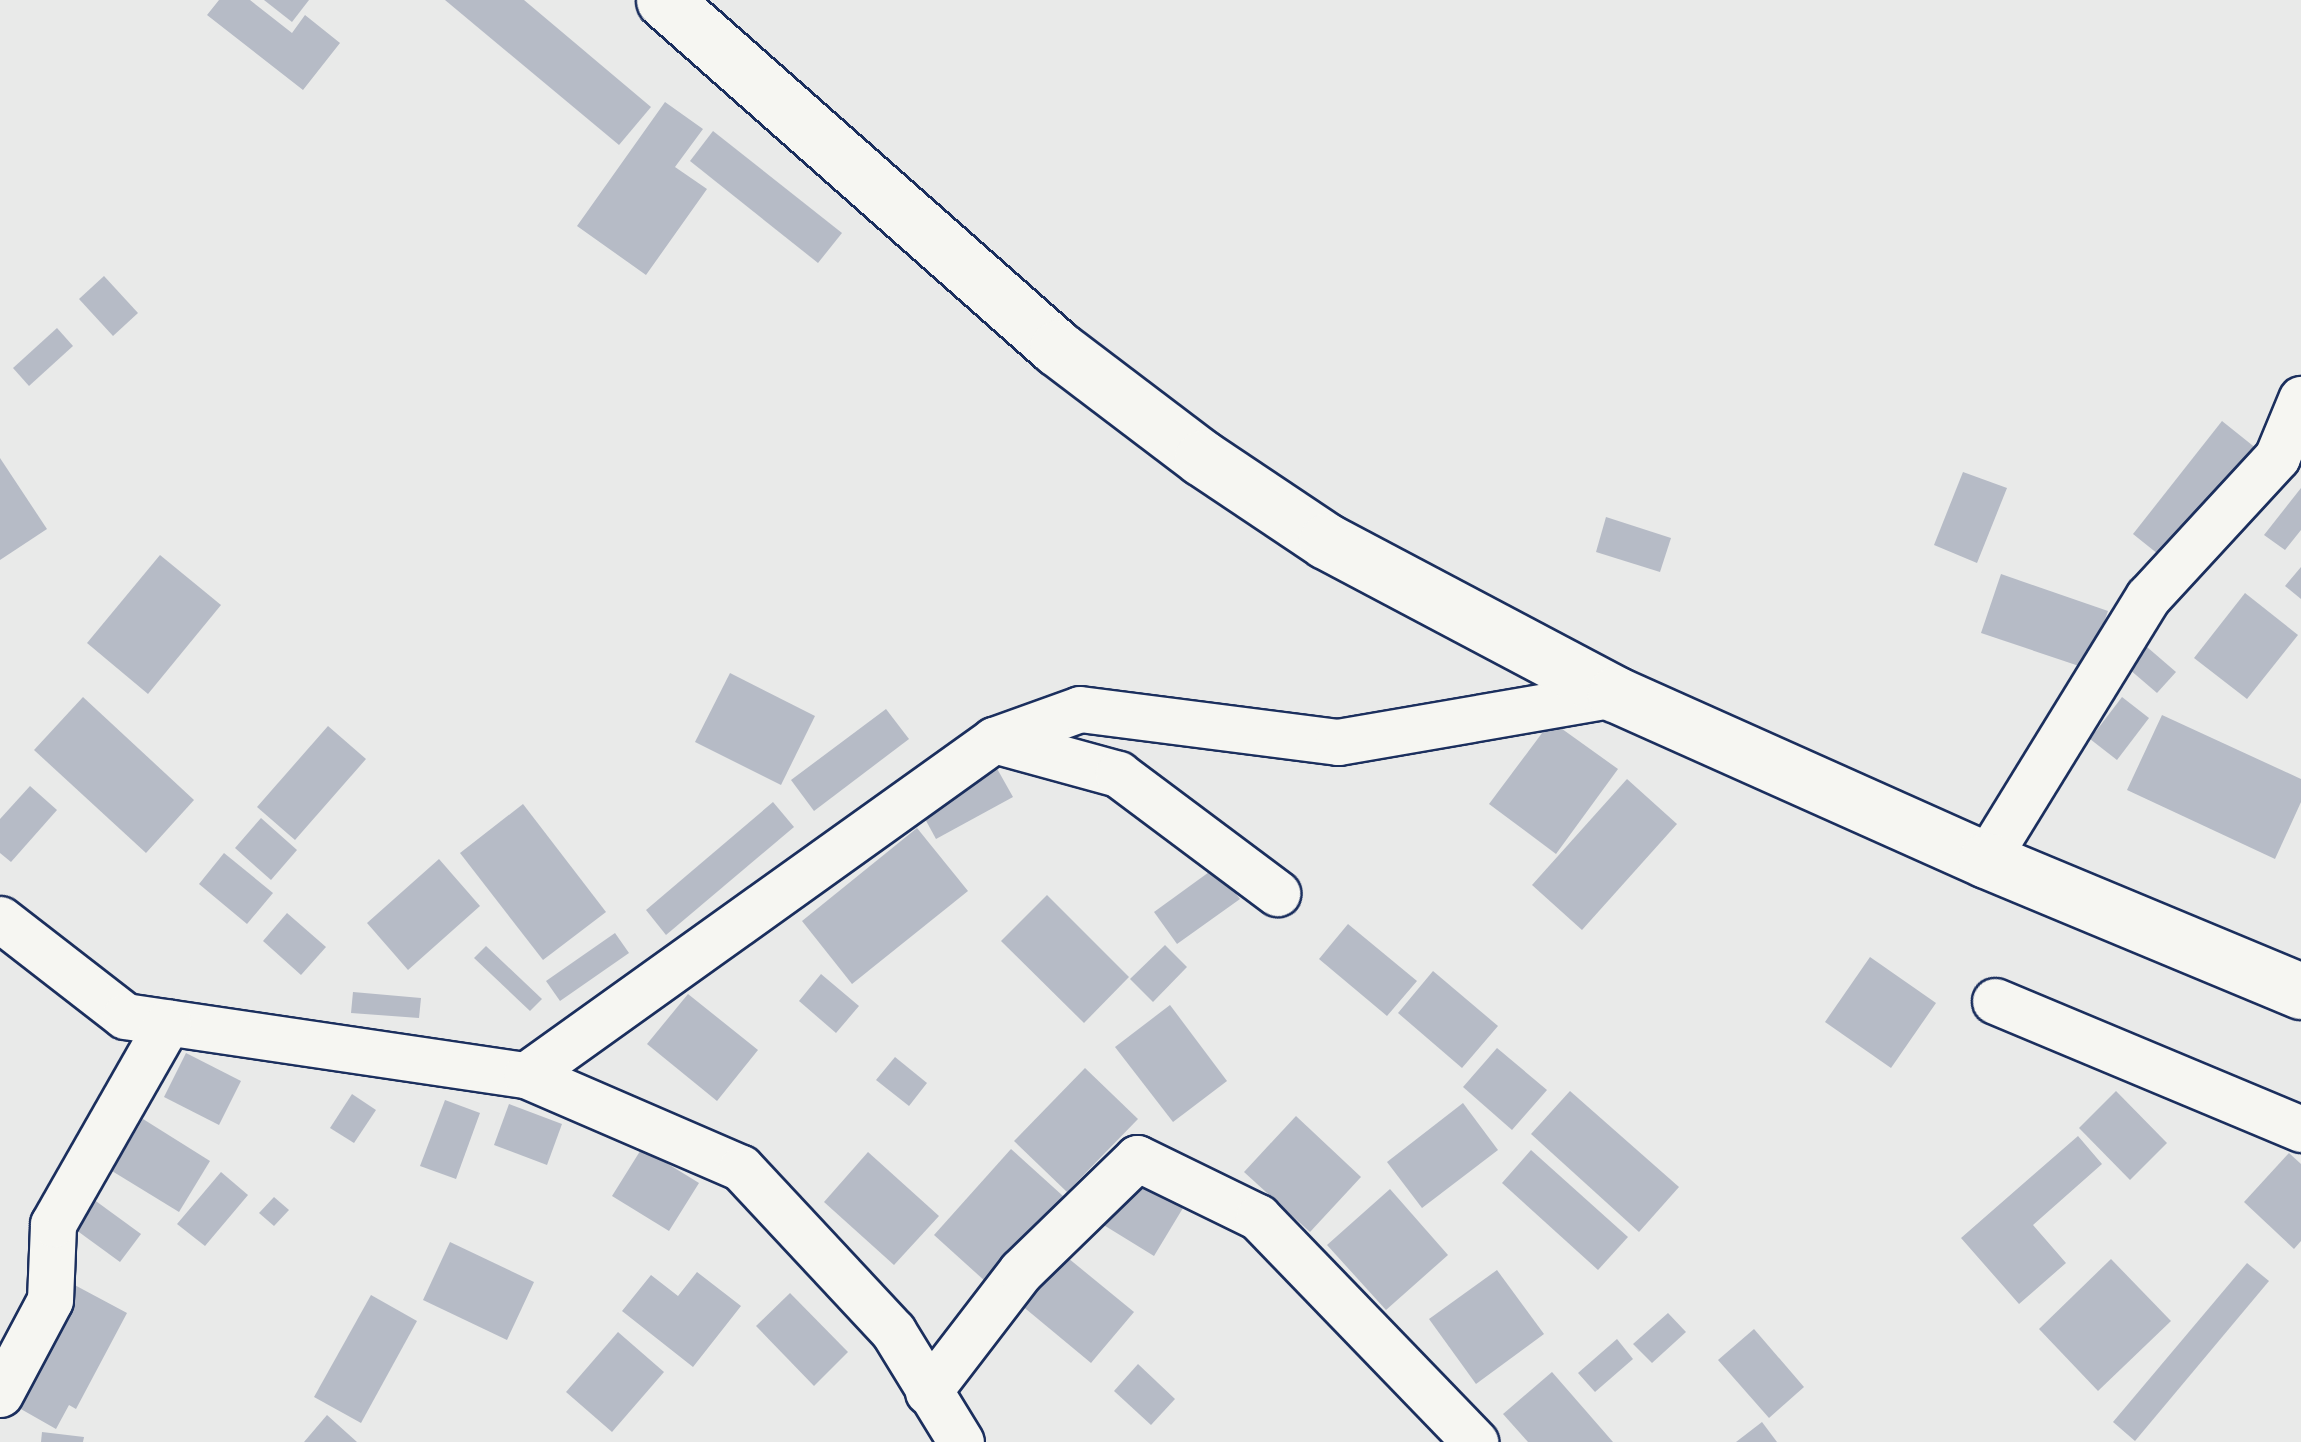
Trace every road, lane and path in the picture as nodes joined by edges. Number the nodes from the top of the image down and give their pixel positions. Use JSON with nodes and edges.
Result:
{"nodes":[{"id":1,"x":664,"y":0,"type":"edge"},
{"id":2,"x":2301,"y":399,"type":"edge"},
{"id":3,"x":1615,"y":694,"type":"junction"},
{"id":4,"x":994,"y":740,"type":"junction"},
{"id":5,"x":1986,"y":860,"type":"junction"},
{"id":6,"x":1277,"y":893,"type":"dead end"},
{"id":7,"x":0,"y":918,"type":"edge"},
{"id":8,"x":2301,"y":991,"type":"edge"},
{"id":9,"x":1995,"y":1002,"type":"dead end"},
{"id":10,"x":168,"y":1022,"type":"junction"},
{"id":11,"x":526,"y":1075,"type":"junction"},
{"id":12,"x":2301,"y":1129,"type":"edge"},
{"id":13,"x":0,"y":1394,"type":"edge"},
{"id":14,"x":937,"y":1424,"type":"edge"},
{"id":15,"x":1475,"y":1442,"type":"edge"}],
"edges":[{"from":1,"to":3,"type":"main road"},
{"from":2,"to":5,"type":"street"},
{"from":3,"to":4,"type":"street"},
{"from":3,"to":5,"type":"main road"},
{"from":4,"to":6,"type":"street"},
{"from":4,"to":11,"type":"street"},
{"from":5,"to":8,"type":"main road"},
{"from":7,"to":10,"type":"street"},
{"from":9,"to":12,"type":"street"},
{"from":10,"to":11,"type":"street"},
{"from":10,"to":13,"type":"street"},
{"from":11,"to":14,"type":"street"},
{"from":14,"to":15,"type":"street"}]}
